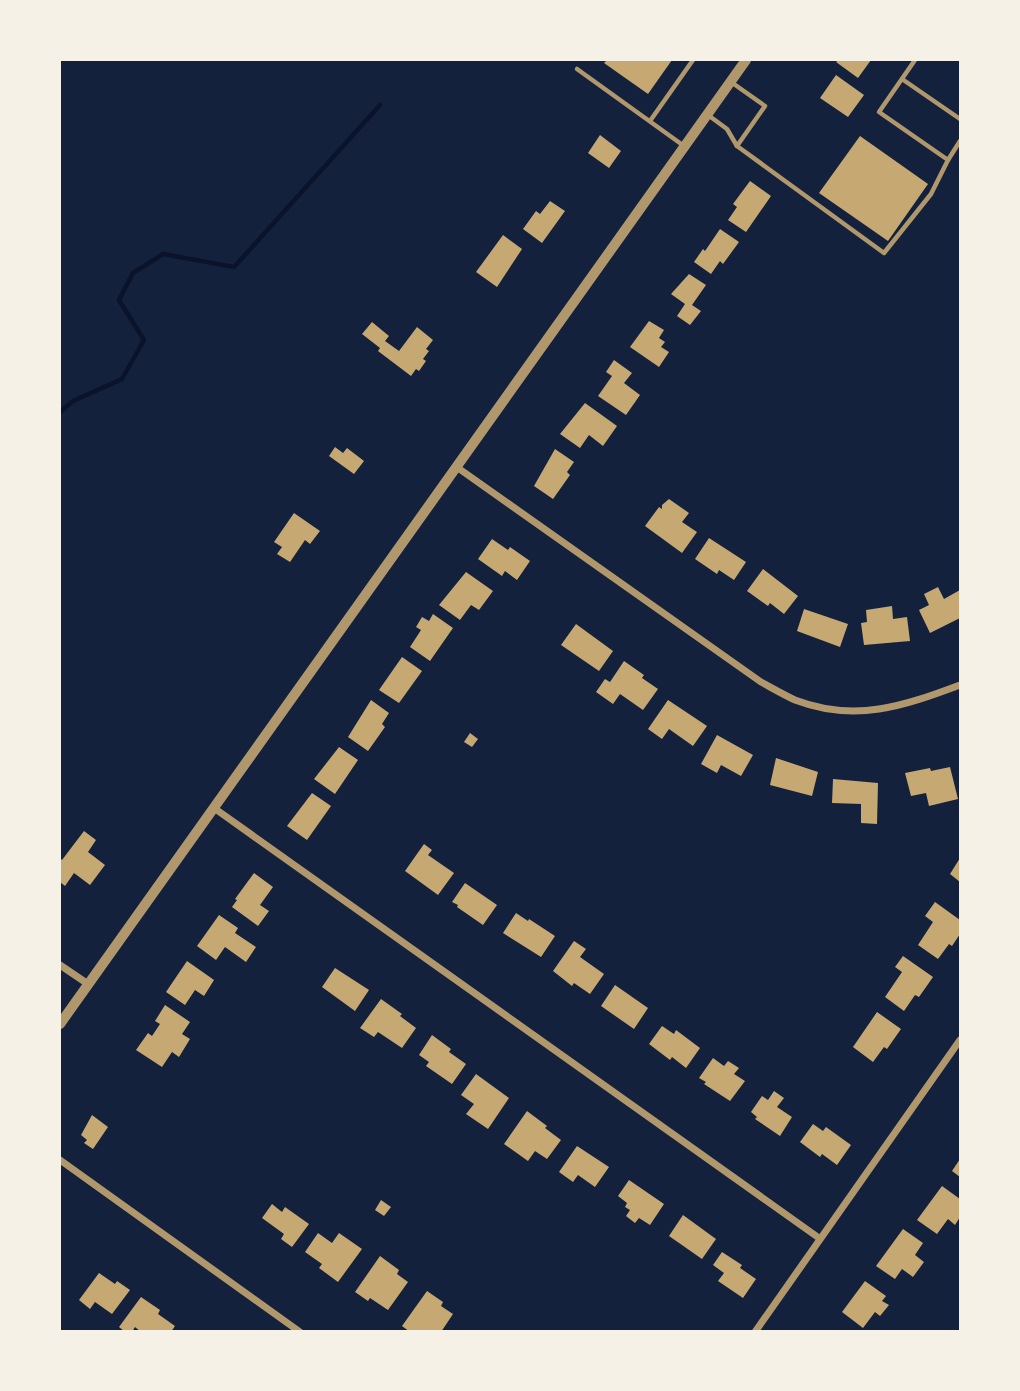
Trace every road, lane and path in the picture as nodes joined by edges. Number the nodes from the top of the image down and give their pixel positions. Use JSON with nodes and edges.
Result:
{"nodes":[{"id":1,"x":693,"y":60,"type":"edge"},
{"id":2,"x":915,"y":60,"type":"edge"},
{"id":3,"x":741,"y":61,"type":"edge"},
{"id":4,"x":577,"y":69,"type":"dead end"},
{"id":5,"x":902,"y":79,"type":"junction"},
{"id":6,"x":730,"y":82,"type":"junction"},
{"id":7,"x":707,"y":115,"type":"junction"},
{"id":8,"x":961,"y":119,"type":"edge"},
{"id":9,"x":650,"y":121,"type":"junction"},
{"id":10,"x":961,"y":141,"type":"edge"},
{"id":11,"x":685,"y":146,"type":"junction"},
{"id":12,"x":737,"y":146,"type":"junction"},
{"id":13,"x":948,"y":160,"type":"junction"},
{"id":14,"x":457,"y":468,"type":"junction"},
{"id":15,"x":961,"y":685,"type":"edge"},
{"id":16,"x":214,"y":808,"type":"junction"},
{"id":17,"x":60,"y":965,"type":"edge"},
{"id":18,"x":88,"y":985,"type":"junction"},
{"id":19,"x":60,"y":1024,"type":"edge"},
{"id":20,"x":961,"y":1040,"type":"edge"},
{"id":21,"x":60,"y":1160,"type":"edge"},
{"id":22,"x":819,"y":1238,"type":"junction"},
{"id":23,"x":300,"y":1332,"type":"edge"},
{"id":24,"x":755,"y":1332,"type":"edge"}],
"edges":[{"from":1,"to":9,"type":"lane"},
{"from":2,"to":5,"type":"lane"},
{"from":3,"to":6,"type":"street"},
{"from":4,"to":9,"type":"lane"},
{"from":5,"to":8,"type":"lane"},
{"from":5,"to":13,"type":"lane"},
{"from":6,"to":7,"type":"street"},
{"from":6,"to":12,"type":"lane"},
{"from":7,"to":11,"type":"street"},
{"from":7,"to":12,"type":"lane"},
{"from":9,"to":11,"type":"lane"},
{"from":10,"to":13,"type":"lane"},
{"from":11,"to":14,"type":"street"},
{"from":12,"to":13,"type":"lane"},
{"from":14,"to":15,"type":"street"},
{"from":14,"to":16,"type":"street"},
{"from":16,"to":18,"type":"street"},
{"from":16,"to":22,"type":"street"},
{"from":17,"to":18,"type":"street"},
{"from":18,"to":19,"type":"street"},
{"from":20,"to":22,"type":"street"},
{"from":21,"to":23,"type":"street"},
{"from":22,"to":24,"type":"street"}]}
